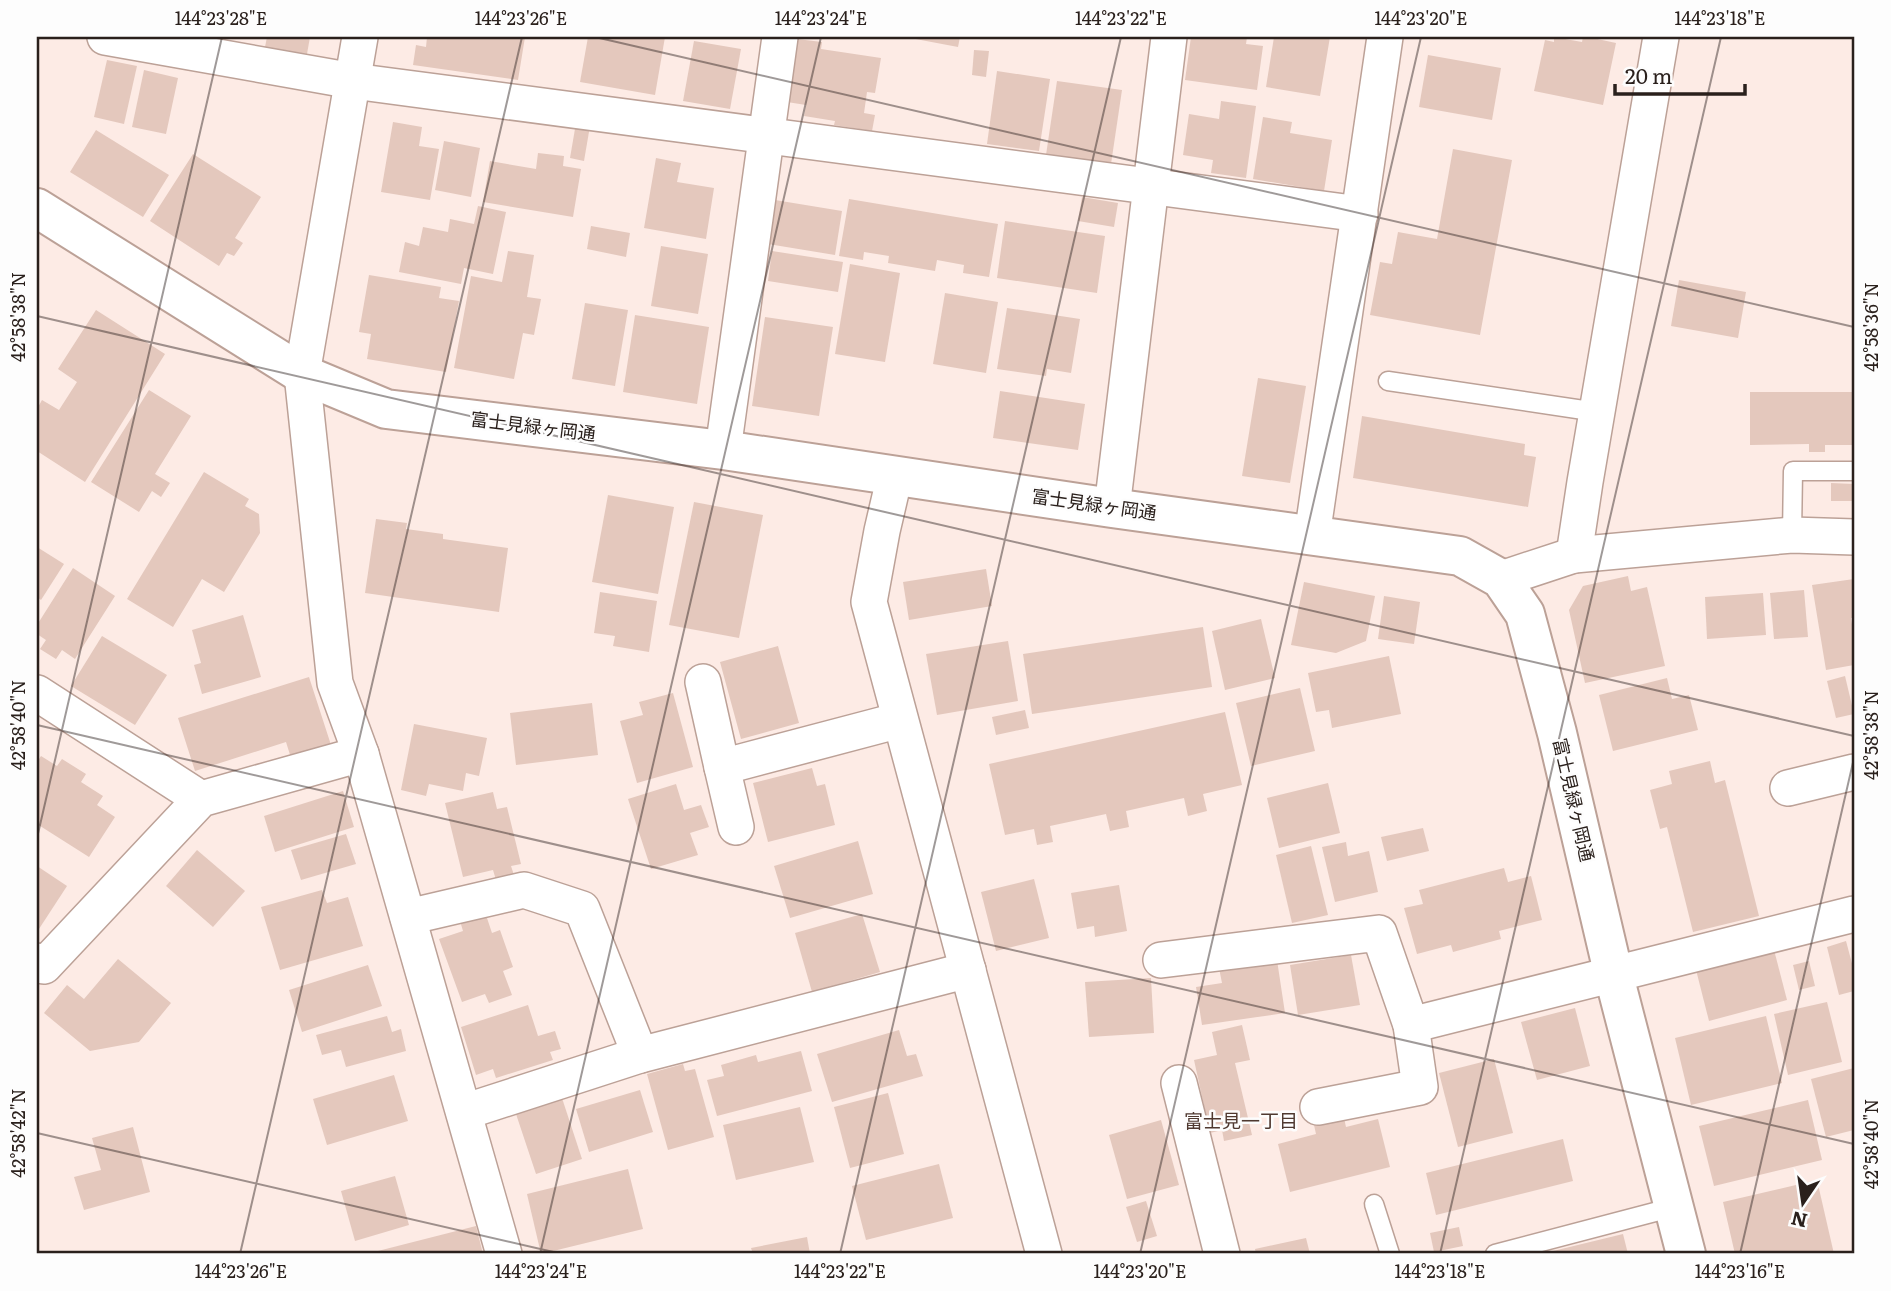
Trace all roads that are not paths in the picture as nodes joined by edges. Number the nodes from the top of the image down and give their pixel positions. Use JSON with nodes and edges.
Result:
{"nodes":[{"id":1,"x":105,"y":37,"type":"edge"},
{"id":2,"x":360,"y":37,"type":"edge"},
{"id":3,"x":780,"y":37,"type":"edge"},
{"id":4,"x":1169,"y":37,"type":"edge"},
{"id":5,"x":1385,"y":37,"type":"edge"},
{"id":6,"x":1661,"y":37,"type":"edge"},
{"id":7,"x":353,"y":81,"type":"junction"},
{"id":8,"x":766,"y":137,"type":"junction"},
{"id":9,"x":1152,"y":186,"type":"junction"},
{"id":10,"x":37,"y":208,"type":"edge"},
{"id":11,"x":1360,"y":215,"type":"junction"},
{"id":12,"x":302,"y":374,"type":"junction"},
{"id":13,"x":1388,"y":381,"type":"dead end"},
{"id":14,"x":1597,"y":412,"type":"junction"},
{"id":15,"x":723,"y":450,"type":"junction"},
{"id":16,"x":1854,"y":471,"type":"edge"},
{"id":17,"x":895,"y":475,"type":"junction"},
{"id":18,"x":1112,"y":508,"type":"junction"},
{"id":19,"x":1792,"y":535,"type":"junction"},
{"id":20,"x":1312,"y":536,"type":"junction"},
{"id":21,"x":1854,"y":537,"type":"edge"},
{"id":22,"x":1574,"y":555,"type":"junction"},
{"id":23,"x":1501,"y":579,"type":"junction"},
{"id":24,"x":703,"y":681,"type":"dead end"},
{"id":25,"x":37,"y":694,"type":"edge"},
{"id":26,"x":900,"y":720,"type":"junction"},
{"id":27,"x":360,"y":754,"type":"junction"},
{"id":28,"x":722,"y":767,"type":"junction"},
{"id":29,"x":1854,"y":772,"type":"edge"},
{"id":30,"x":1788,"y":788,"type":"dead end"},
{"id":31,"x":201,"y":799,"type":"junction"},
{"id":32,"x":736,"y":827,"type":"dead end"},
{"id":33,"x":1854,"y":914,"type":"edge"},
{"id":34,"x":408,"y":917,"type":"junction"},
{"id":35,"x":1161,"y":960,"type":"dead end"},
{"id":36,"x":37,"y":961,"type":"edge"},
{"id":37,"x":968,"y":970,"type":"junction"},
{"id":38,"x":1614,"y":976,"type":"junction"},
{"id":39,"x":1411,"y":1025,"type":"junction"},
{"id":40,"x":640,"y":1055,"type":"junction"},
{"id":41,"x":1180,"y":1083,"type":"dead end"},
{"id":42,"x":1318,"y":1107,"type":"dead end"},
{"id":43,"x":464,"y":1112,"type":"junction"},
{"id":44,"x":1374,"y":1204,"type":"dead end"},
{"id":45,"x":1674,"y":1207,"type":"junction"},
{"id":46,"x":504,"y":1254,"type":"edge"},
{"id":47,"x":1044,"y":1254,"type":"edge"},
{"id":48,"x":1222,"y":1254,"type":"edge"},
{"id":49,"x":1390,"y":1254,"type":"edge"},
{"id":50,"x":1495,"y":1254,"type":"edge"},
{"id":51,"x":1686,"y":1254,"type":"edge"}],
"edges":[{"from":1,"to":7,"type":"street"},
{"from":2,"to":7,"type":"street"},
{"from":3,"to":8,"type":"street"},
{"from":4,"to":9,"type":"street"},
{"from":5,"to":11,"type":"street"},
{"from":6,"to":14,"type":"street"},
{"from":7,"to":8,"type":"street"},
{"from":7,"to":12,"type":"street"},
{"from":8,"to":9,"type":"street"},
{"from":8,"to":15,"type":"street"},
{"from":9,"to":11,"type":"street"},
{"from":9,"to":18,"type":"street"},
{"from":10,"to":12,"type":"street","name":"富士見緑ヶ岡通"},
{"from":11,"to":20,"type":"street"},
{"from":12,"to":15,"type":"street","name":"富士見緑ヶ岡通"},
{"from":12,"to":27,"type":"street"},
{"from":13,"to":14,"type":"lane"},
{"from":14,"to":22,"type":"street"},
{"from":15,"to":17,"type":"street","name":"富士見緑ヶ岡通"},
{"from":16,"to":19,"type":"lane"},
{"from":17,"to":18,"type":"street","name":"富士見緑ヶ岡通"},
{"from":17,"to":26,"type":"street"},
{"from":18,"to":20,"type":"street","name":"富士見緑ヶ岡通"},
{"from":19,"to":21,"type":"street"},
{"from":19,"to":22,"type":"street"},
{"from":20,"to":23,"type":"street","name":"富士見緑ヶ岡通"},
{"from":22,"to":23,"type":"street"},
{"from":23,"to":38,"type":"street","name":"富士見緑ヶ岡通"},
{"from":24,"to":28,"type":"street"},
{"from":25,"to":31,"type":"street"},
{"from":26,"to":28,"type":"street"},
{"from":26,"to":37,"type":"street"},
{"from":27,"to":31,"type":"street"},
{"from":27,"to":34,"type":"street"},
{"from":28,"to":32,"type":"street"},
{"from":29,"to":30,"type":"street"},
{"from":31,"to":36,"type":"street"},
{"from":33,"to":38,"type":"street"},
{"from":34,"to":40,"type":"street"},
{"from":34,"to":43,"type":"street"},
{"from":35,"to":39,"type":"street"},
{"from":37,"to":40,"type":"street"},
{"from":37,"to":47,"type":"street"},
{"from":38,"to":39,"type":"street"},
{"from":38,"to":45,"type":"street","name":"富士見緑ヶ岡通"},
{"from":39,"to":42,"type":"street"},
{"from":40,"to":43,"type":"street"},
{"from":41,"to":48,"type":"street"},
{"from":43,"to":46,"type":"street"},
{"from":44,"to":49,"type":"lane"},
{"from":45,"to":50,"type":"lane"},
{"from":45,"to":51,"type":"street","name":"富士見緑ヶ岡通"}]}
